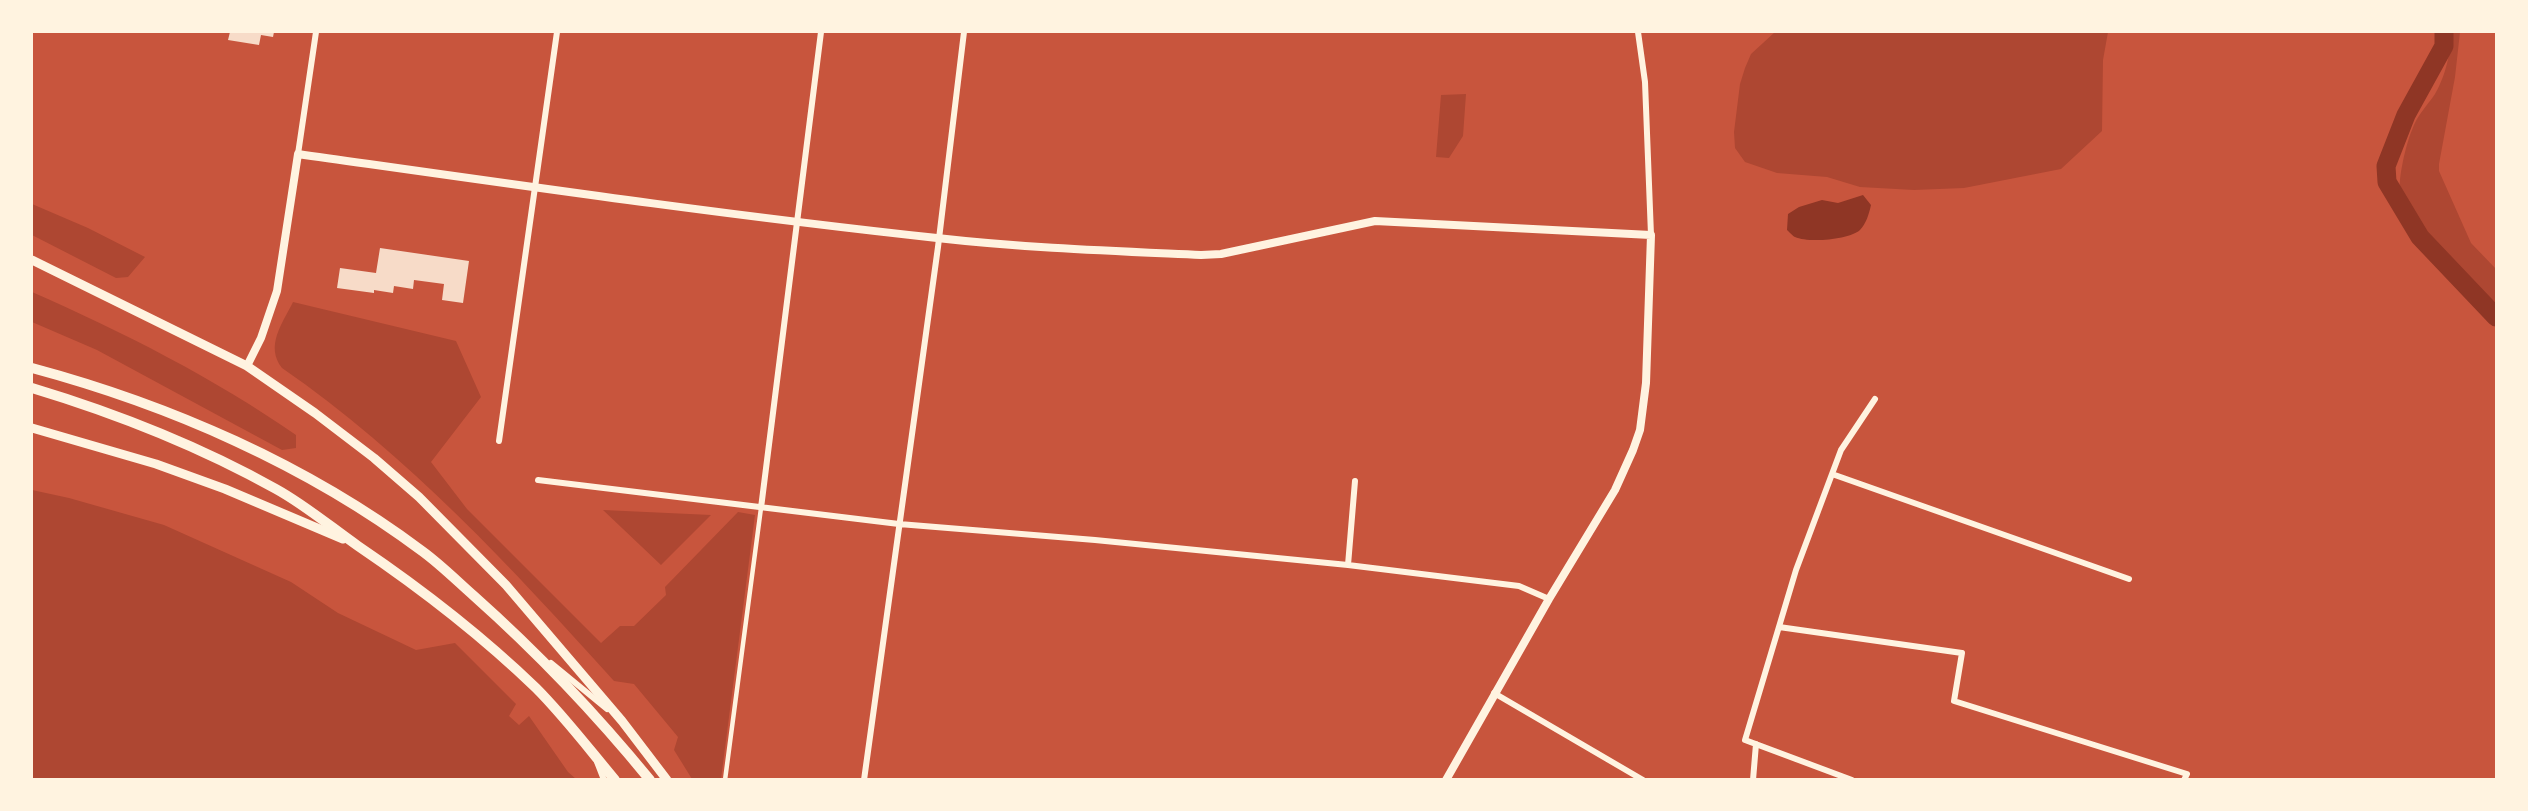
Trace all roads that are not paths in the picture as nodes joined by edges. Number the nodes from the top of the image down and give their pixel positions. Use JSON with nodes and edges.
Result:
{"nodes":[{"id":1,"x":316,"y":32,"type":"edge"},
{"id":2,"x":557,"y":32,"type":"edge"},
{"id":3,"x":821,"y":32,"type":"edge"},
{"id":4,"x":964,"y":32,"type":"edge"},
{"id":5,"x":1638,"y":32,"type":"edge"},
{"id":6,"x":298,"y":154,"type":"junction"},
{"id":7,"x":536,"y":188,"type":"junction"},
{"id":8,"x":797,"y":222,"type":"junction"},
{"id":9,"x":1651,"y":235,"type":"junction"},
{"id":10,"x":939,"y":239,"type":"junction"},
{"id":11,"x":32,"y":260,"type":"edge"},
{"id":12,"x":247,"y":366,"type":"junction"},
{"id":13,"x":32,"y":368,"type":"edge"},
{"id":14,"x":32,"y":388,"type":"edge"},
{"id":15,"x":1875,"y":399,"type":"dead end"},
{"id":16,"x":32,"y":428,"type":"edge"},
{"id":17,"x":499,"y":442,"type":"dead end"},
{"id":18,"x":1832,"y":474,"type":"junction"},
{"id":19,"x":538,"y":480,"type":"dead end"},
{"id":20,"x":1355,"y":481,"type":"dead end"},
{"id":21,"x":761,"y":508,"type":"junction"},
{"id":22,"x":899,"y":524,"type":"junction"},
{"id":23,"x":357,"y":545,"type":"junction"},
{"id":24,"x":1348,"y":565,"type":"junction"},
{"id":25,"x":2129,"y":579,"type":"dead end"},
{"id":26,"x":1549,"y":599,"type":"junction"},
{"id":27,"x":1779,"y":627,"type":"junction"},
{"id":28,"x":515,"y":634,"type":"junction"},
{"id":29,"x":1494,"y":693,"type":"junction"},
{"id":30,"x":622,"y":721,"type":"junction"},
{"id":31,"x":1756,"y":744,"type":"junction"},
{"id":32,"x":594,"y":754,"type":"junction"},
{"id":33,"x":604,"y":779,"type":"edge"},
{"id":34,"x":615,"y":779,"type":"edge"},
{"id":35,"x":650,"y":779,"type":"edge"},
{"id":36,"x":667,"y":779,"type":"edge"},
{"id":37,"x":726,"y":779,"type":"edge"},
{"id":38,"x":864,"y":779,"type":"edge"},
{"id":39,"x":1446,"y":779,"type":"edge"},
{"id":40,"x":1643,"y":779,"type":"edge"},
{"id":41,"x":1753,"y":779,"type":"edge"},
{"id":42,"x":1852,"y":779,"type":"edge"},
{"id":43,"x":2184,"y":779,"type":"edge"}],
"edges":[{"from":1,"to":6,"type":"street"},
{"from":2,"to":7,"type":"street"},
{"from":3,"to":8,"type":"street"},
{"from":4,"to":10,"type":"street"},
{"from":5,"to":9,"type":"street"},
{"from":6,"to":7,"type":"street"},
{"from":6,"to":12,"type":"street"},
{"from":7,"to":8,"type":"street"},
{"from":7,"to":17,"type":"street"},
{"from":8,"to":10,"type":"street"},
{"from":8,"to":21,"type":"street"},
{"from":9,"to":10,"type":"street"},
{"from":9,"to":26,"type":"street"},
{"from":10,"to":22,"type":"street"},
{"from":11,"to":12,"type":"main road"},
{"from":12,"to":30,"type":"main road"},
{"from":13,"to":28,"type":"highway"},
{"from":14,"to":23,"type":"highway"},
{"from":15,"to":18,"type":"street"},
{"from":16,"to":23,"type":"main road"},
{"from":18,"to":25,"type":"street"},
{"from":18,"to":27,"type":"street"},
{"from":19,"to":21,"type":"street"},
{"from":20,"to":24,"type":"street"},
{"from":21,"to":22,"type":"street"},
{"from":21,"to":37,"type":"street"},
{"from":22,"to":24,"type":"street"},
{"from":22,"to":38,"type":"street"},
{"from":23,"to":32,"type":"highway"},
{"from":24,"to":26,"type":"street"},
{"from":26,"to":29,"type":"street"},
{"from":27,"to":31,"type":"street"},
{"from":27,"to":43,"type":"street"},
{"from":28,"to":30,"type":"street"},
{"from":28,"to":35,"type":"highway"},
{"from":29,"to":39,"type":"street"},
{"from":29,"to":40,"type":"street"},
{"from":30,"to":36,"type":"main road"},
{"from":31,"to":41,"type":"street"},
{"from":31,"to":42,"type":"street"},
{"from":32,"to":33,"type":"street"},
{"from":32,"to":34,"type":"highway"}]}
